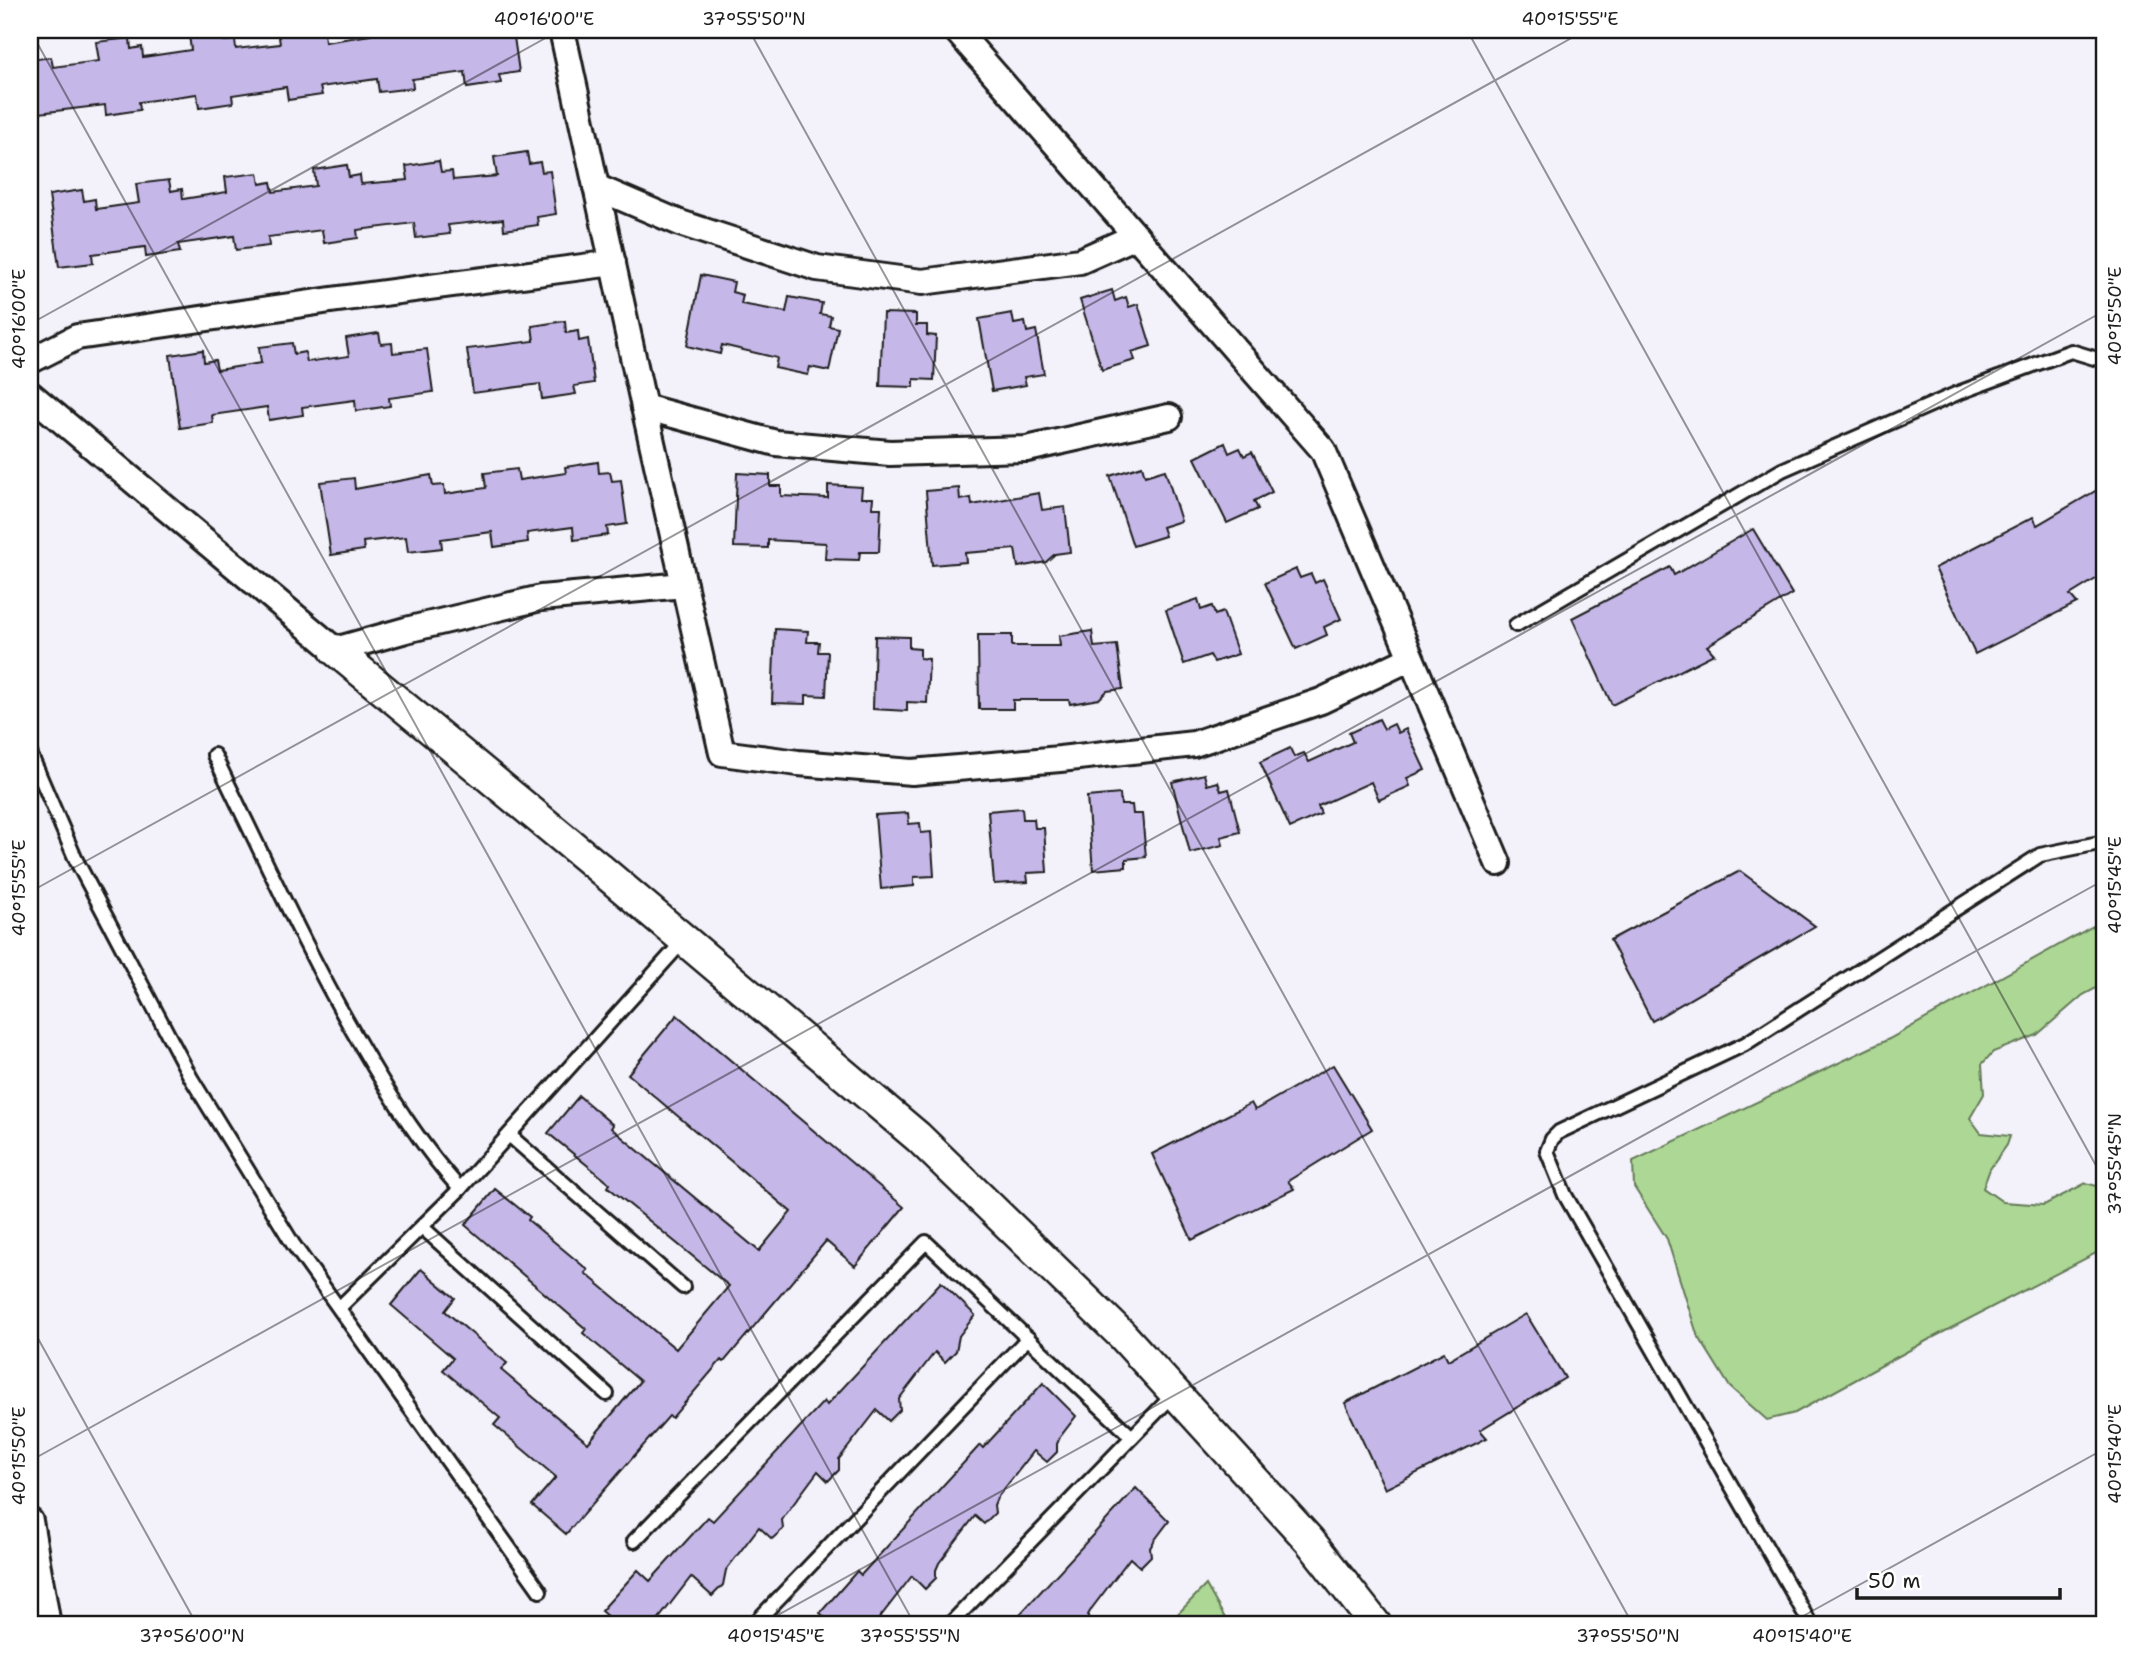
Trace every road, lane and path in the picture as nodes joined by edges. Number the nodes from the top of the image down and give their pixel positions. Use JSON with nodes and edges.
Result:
{"nodes":[{"id":1,"x":562,"y":30,"type":"edge"},
{"id":2,"x":956,"y":30,"type":"edge"},
{"id":3,"x":596,"y":187,"type":"junction"},
{"id":4,"x":1136,"y":236,"type":"junction"},
{"id":5,"x":613,"y":263,"type":"junction"},
{"id":6,"x":2104,"y":360,"type":"edge"},
{"id":7,"x":30,"y":361,"type":"edge"},
{"id":8,"x":30,"y":394,"type":"edge"},
{"id":9,"x":643,"y":407,"type":"junction"},
{"id":10,"x":1170,"y":417,"type":"dead end"},
{"id":11,"x":684,"y":585,"type":"junction"},
{"id":12,"x":1516,"y":625,"type":"dead end"},
{"id":13,"x":335,"y":650,"type":"junction"},
{"id":14,"x":1409,"y":659,"type":"junction"},
{"id":15,"x":30,"y":753,"type":"edge"},
{"id":16,"x":214,"y":755,"type":"dead end"},
{"id":17,"x":2104,"y":842,"type":"edge"},
{"id":18,"x":1498,"y":863,"type":"dead end"},
{"id":19,"x":684,"y":939,"type":"junction"},
{"id":20,"x":509,"y":1135,"type":"junction"},
{"id":21,"x":460,"y":1189,"type":"junction"},
{"id":22,"x":422,"y":1227,"type":"junction"},
{"id":23,"x":683,"y":1287,"type":"dead end"},
{"id":24,"x":339,"y":1308,"type":"junction"},
{"id":25,"x":1028,"y":1338,"type":"junction"},
{"id":26,"x":1175,"y":1393,"type":"junction"},
{"id":27,"x":607,"y":1394,"type":"dead end"},
{"id":28,"x":1132,"y":1437,"type":"junction"},
{"id":29,"x":30,"y":1521,"type":"edge"},
{"id":30,"x":634,"y":1541,"type":"dead end"},
{"id":31,"x":540,"y":1591,"type":"dead end"},
{"id":32,"x":48,"y":1625,"type":"edge"},
{"id":33,"x":753,"y":1625,"type":"edge"},
{"id":34,"x":950,"y":1625,"type":"edge"},
{"id":35,"x":1376,"y":1625,"type":"edge"},
{"id":36,"x":1811,"y":1625,"type":"edge"}],
"edges":[{"from":1,"to":3,"type":"street"},
{"from":2,"to":4,"type":"street"},
{"from":3,"to":4,"type":"street"},
{"from":3,"to":5,"type":"street"},
{"from":4,"to":14,"type":"street"},
{"from":5,"to":7,"type":"street"},
{"from":5,"to":9,"type":"street"},
{"from":6,"to":12,"type":"lane"},
{"from":8,"to":13,"type":"street"},
{"from":9,"to":10,"type":"street"},
{"from":9,"to":11,"type":"street"},
{"from":11,"to":13,"type":"street"},
{"from":11,"to":14,"type":"street"},
{"from":13,"to":19,"type":"street"},
{"from":14,"to":18,"type":"street"},
{"from":15,"to":24,"type":"lane"},
{"from":16,"to":21,"type":"lane"},
{"from":17,"to":36,"type":"lane"},
{"from":19,"to":20,"type":"lane"},
{"from":19,"to":26,"type":"street"},
{"from":20,"to":21,"type":"lane"},
{"from":20,"to":23,"type":"lane"},
{"from":21,"to":22,"type":"lane"},
{"from":22,"to":24,"type":"lane"},
{"from":22,"to":27,"type":"lane"},
{"from":24,"to":31,"type":"lane"},
{"from":25,"to":28,"type":"lane"},
{"from":25,"to":30,"type":"lane"},
{"from":25,"to":33,"type":"lane"},
{"from":26,"to":28,"type":"lane"},
{"from":26,"to":35,"type":"street"},
{"from":28,"to":34,"type":"lane"},
{"from":29,"to":32,"type":"street"}]}
